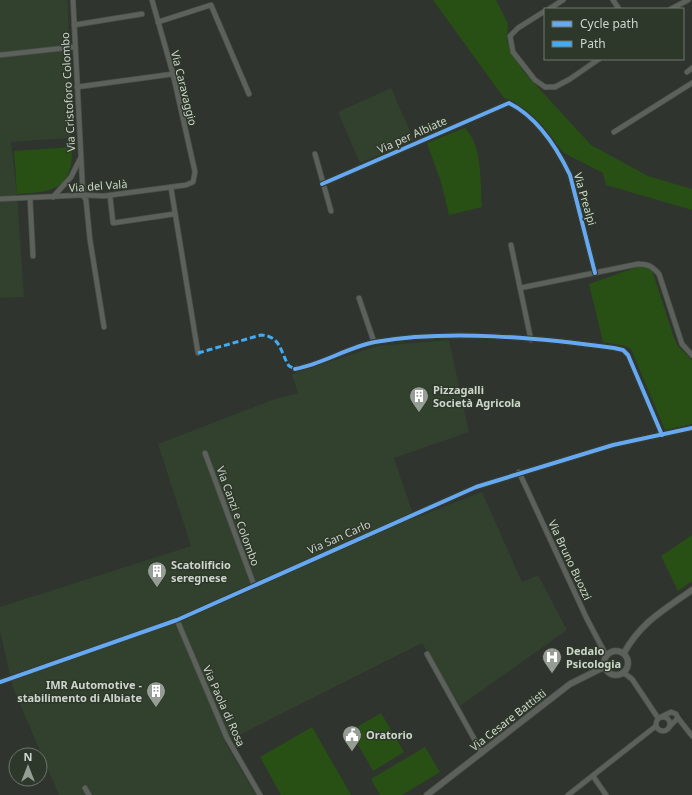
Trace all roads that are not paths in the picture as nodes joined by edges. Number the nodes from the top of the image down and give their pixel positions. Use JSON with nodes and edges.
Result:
{"nodes":[{"id":1,"x":73,"y":0,"type":"edge"},
{"id":2,"x":152,"y":0,"type":"edge"},
{"id":3,"x":563,"y":0,"type":"edge"},
{"id":4,"x":688,"y":0,"type":"edge"},
{"id":5,"x":551,"y":8,"type":"edge"},
{"id":6,"x":673,"y":8,"type":"edge"},
{"id":7,"x":544,"y":12,"type":"edge"},
{"id":8,"x":142,"y":14,"type":"dead end"},
{"id":9,"x":158,"y":22,"type":"junction"},
{"id":10,"x":74,"y":25,"type":"junction"},
{"id":11,"x":74,"y":47,"type":"junction"},
{"id":12,"x":0,"y":55,"type":"edge"},
{"id":13,"x":598,"y":60,"type":"edge"},
{"id":14,"x":692,"y":68,"type":"edge"},
{"id":15,"x":687,"y":72,"type":"dead end"},
{"id":16,"x":173,"y":74,"type":"junction"},
{"id":17,"x":692,"y":83,"type":"edge"},
{"id":18,"x":77,"y":87,"type":"junction"},
{"id":19,"x":249,"y":94,"type":"dead end"},
{"id":20,"x":510,"y":103,"type":"joint"},
{"id":21,"x":614,"y":132,"type":"dead end"},
{"id":22,"x":315,"y":154,"type":"dead end"},
{"id":23,"x":81,"y":158,"type":"junction"},
{"id":24,"x":194,"y":181,"type":"joint"},
{"id":25,"x":322,"y":184,"type":"junction"},
{"id":26,"x":171,"y":188,"type":"junction"},
{"id":27,"x":83,"y":195,"type":"junction"},
{"id":28,"x":110,"y":196,"type":"junction"},
{"id":29,"x":53,"y":197,"type":"junction"},
{"id":30,"x":30,"y":198,"type":"junction"},
{"id":31,"x":0,"y":200,"type":"edge"},
{"id":32,"x":331,"y":210,"type":"dead end"},
{"id":33,"x":174,"y":214,"type":"junction"},
{"id":34,"x":511,"y":245,"type":"dead end"},
{"id":35,"x":33,"y":256,"type":"dead end"},
{"id":36,"x":595,"y":272,"type":"junction"},
{"id":37,"x":520,"y":288,"type":"junction"},
{"id":38,"x":359,"y":298,"type":"dead end"},
{"id":39,"x":104,"y":327,"type":"dead end"},
{"id":40,"x":531,"y":340,"type":"junction"},
{"id":41,"x":374,"y":342,"type":"junction"},
{"id":42,"x":198,"y":353,"type":"dead end"},
{"id":43,"x":692,"y":355,"type":"edge"},
{"id":44,"x":295,"y":369,"type":"dead end"},
{"id":45,"x":692,"y":428,"type":"edge"},
{"id":46,"x":662,"y":434,"type":"junction"},
{"id":47,"x":205,"y":453,"type":"dead end"},
{"id":48,"x":519,"y":472,"type":"junction"},
{"id":49,"x":254,"y":585,"type":"junction"},
{"id":50,"x":692,"y":590,"type":"edge"},
{"id":51,"x":177,"y":620,"type":"junction"},
{"id":52,"x":624,"y":653,"type":"junction"},
{"id":53,"x":426,"y":654,"type":"dead end"},
{"id":54,"x":606,"y":655,"type":"junction"},
{"id":55,"x":604,"y":667,"type":"junction"},
{"id":56,"x":624,"y":673,"type":"junction"},
{"id":57,"x":0,"y":682,"type":"edge"},
{"id":58,"x":660,"y":718,"type":"junction"},
{"id":59,"x":678,"y":718,"type":"junction"},
{"id":60,"x":656,"y":726,"type":"junction"},
{"id":61,"x":669,"y":727,"type":"junction"},
{"id":62,"x":692,"y":736,"type":"edge"},
{"id":63,"x":482,"y":753,"type":"junction"},
{"id":64,"x":592,"y":776,"type":"junction"},
{"id":65,"x":86,"y":788,"type":"dead end"},
{"id":66,"x":89,"y":795,"type":"edge"},
{"id":67,"x":260,"y":795,"type":"edge"},
{"id":68,"x":427,"y":795,"type":"edge"},
{"id":69,"x":568,"y":795,"type":"edge"},
{"id":70,"x":606,"y":795,"type":"edge"}],
"edges":[{"from":1,"to":10,"type":"street","name":"Via Cristoforo Colombo"},
{"from":2,"to":9,"type":"street","name":"Via Caravaggio"},
{"from":3,"to":5,"type":"street"},
{"from":4,"to":6,"type":"street"},
{"from":7,"to":13,"type":"street"},
{"from":8,"to":10,"type":"street"},
{"from":9,"to":16,"type":"street","name":"Via Caravaggio"},
{"from":9,"to":19,"type":"street"},
{"from":10,"to":11,"type":"street","name":"Via Cristoforo Colombo"},
{"from":11,"to":12,"type":"street"},
{"from":11,"to":18,"type":"street","name":"Via Cristoforo Colombo"},
{"from":14,"to":15,"type":"street"},
{"from":16,"to":18,"type":"street"},
{"from":16,"to":24,"type":"street","name":"Via Caravaggio"},
{"from":17,"to":21,"type":"street"},
{"from":18,"to":23,"type":"street","name":"Via Cristoforo Colombo"},
{"from":20,"to":25,"type":"street","name":"Via per Albiate"},
{"from":20,"to":36,"type":"street","name":"Via Prealpi"},
{"from":22,"to":25,"type":"street"},
{"from":23,"to":27,"type":"street"},
{"from":23,"to":29,"type":"street","name":"Via Cristoforo Colombo"},
{"from":24,"to":26,"type":"street","name":"Via del Valà"},
{"from":25,"to":32,"type":"street"},
{"from":26,"to":28,"type":"street","name":"Via del Valà"},
{"from":26,"to":33,"type":"street"},
{"from":27,"to":28,"type":"street","name":"Via del Valà"},
{"from":27,"to":29,"type":"street","name":"Via del Valà"},
{"from":27,"to":39,"type":"street"},
{"from":28,"to":33,"type":"street"},
{"from":29,"to":30,"type":"street","name":"Via del Valà"},
{"from":30,"to":31,"type":"street","name":"Via del Valà"},
{"from":30,"to":35,"type":"street"},
{"from":33,"to":42,"type":"street"},
{"from":34,"to":37,"type":"street"},
{"from":36,"to":37,"type":"street"},
{"from":36,"to":43,"type":"street"},
{"from":37,"to":40,"type":"street"},
{"from":38,"to":41,"type":"street"},
{"from":40,"to":41,"type":"street"},
{"from":40,"to":46,"type":"street"},
{"from":41,"to":44,"type":"street"},
{"from":45,"to":46,"type":"street","name":"Via San Carlo"},
{"from":46,"to":48,"type":"street","name":"Via San Carlo"},
{"from":47,"to":49,"type":"street","name":"Via Canzi e Colombo"},
{"from":48,"to":49,"type":"street","name":"Via San Carlo"},
{"from":48,"to":54,"type":"street","name":"Via Bruno Buozzi"},
{"from":49,"to":51,"type":"street","name":"Via San Carlo"},
{"from":50,"to":52,"type":"street"},
{"from":51,"to":57,"type":"street","name":"Via San Carlo"},
{"from":51,"to":67,"type":"street","name":"Via Paola di Rosa"},
{"from":52,"to":54,"type":"street"},
{"from":52,"to":56,"type":"street"},
{"from":53,"to":63,"type":"street"},
{"from":54,"to":55,"type":"street"},
{"from":55,"to":56,"type":"street"},
{"from":55,"to":63,"type":"street","name":"Via Cesare Battisti"},
{"from":56,"to":58,"type":"street"},
{"from":58,"to":59,"type":"street"},
{"from":58,"to":60,"type":"street"},
{"from":58,"to":61,"type":"street"},
{"from":59,"to":61,"type":"street"},
{"from":59,"to":62,"type":"street"},
{"from":60,"to":61,"type":"street"},
{"from":60,"to":64,"type":"street"},
{"from":63,"to":68,"type":"street","name":"Via Cesare Battisti"},
{"from":64,"to":69,"type":"street"},
{"from":64,"to":70,"type":"street"},
{"from":65,"to":66,"type":"street"}]}
